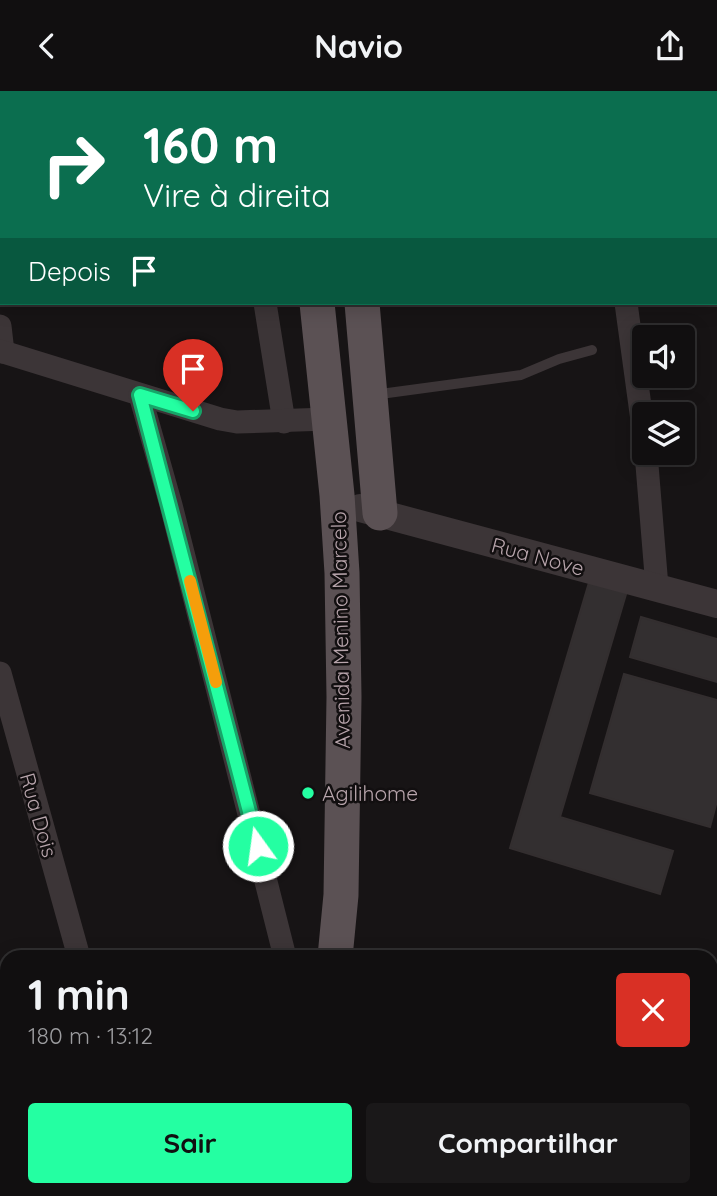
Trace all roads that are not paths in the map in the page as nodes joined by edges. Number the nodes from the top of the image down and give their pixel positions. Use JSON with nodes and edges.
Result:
{"nodes":[{"id":1,"x":265,"y":305,"type":"edge"},
{"id":2,"x":317,"y":305,"type":"edge"},
{"id":3,"x":338,"y":305,"type":"edge"},
{"id":4,"x":361,"y":305,"type":"edge"},
{"id":5,"x":362,"y":305,"type":"edge"},
{"id":6,"x":626,"y":305,"type":"edge"},
{"id":7,"x":0,"y":326,"type":"edge"},
{"id":8,"x":342,"y":345,"type":"junction"},
{"id":9,"x":592,"y":350,"type":"dead end"},
{"id":10,"x":1,"y":352,"type":"edge"},
{"id":11,"x":140,"y":395,"type":"junction"},
{"id":12,"x":371,"y":395,"type":"junction"},
{"id":13,"x":640,"y":402,"type":"edge"},
{"id":14,"x":328,"y":419,"type":"junction"},
{"id":15,"x":284,"y":422,"type":"junction"},
{"id":16,"x":647,"y":465,"type":"edge"},
{"id":17,"x":370,"y":511,"type":"junction"},
{"id":18,"x":657,"y":587,"type":"junction"},
{"id":19,"x":717,"y":604,"type":"edge"},
{"id":20,"x":0,"y":673,"type":"edge"},
{"id":21,"x":77,"y":950,"type":"edge"},
{"id":22,"x":283,"y":950,"type":"edge"},
{"id":23,"x":336,"y":950,"type":"edge"},
{"id":24,"x":356,"y":950,"type":"edge"}],
"edges":[{"from":1,"to":15,"type":"street"},
{"from":2,"to":14,"type":"main road","name":"Avenida Menino Marcelo"},
{"from":3,"to":8,"type":"main road","name":"Avenida Menino Marcelo"},
{"from":4,"to":8,"type":"main road"},
{"from":5,"to":12,"type":"main road"},
{"from":6,"to":13,"type":"street"},
{"from":7,"to":10,"type":"street"},
{"from":8,"to":17,"type":"main road","name":"Avenida Menino Marcelo"},
{"from":9,"to":12,"type":"lane"},
{"from":10,"to":11,"type":"street"},
{"from":11,"to":15,"type":"street"},
{"from":11,"to":22,"type":"street"},
{"from":12,"to":17,"type":"main road"},
{"from":14,"to":15,"type":"street"},
{"from":14,"to":23,"type":"main road","name":"Avenida Menino Marcelo"},
{"from":16,"to":18,"type":"street"},
{"from":17,"to":18,"type":"street","name":"Rua Nove"},
{"from":17,"to":24,"type":"main road","name":"Avenida Menino Marcelo"},
{"from":18,"to":19,"type":"street","name":"Rua Nove"},
{"from":20,"to":21,"type":"street","name":"Rua Dois"}]}
